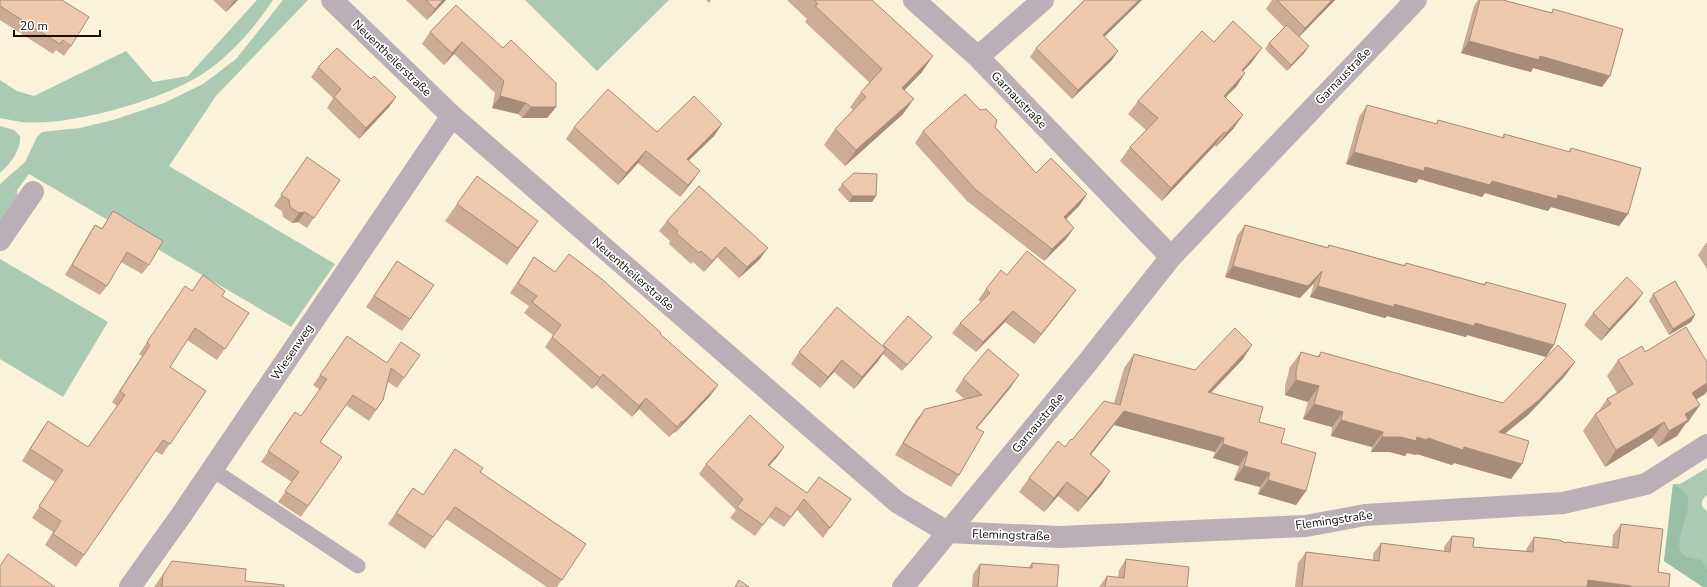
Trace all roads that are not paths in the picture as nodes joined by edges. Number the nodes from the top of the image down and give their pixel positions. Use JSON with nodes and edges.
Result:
{"nodes":[{"id":1,"x":332,"y":0,"type":"edge"},
{"id":2,"x":914,"y":0,"type":"edge"},
{"id":3,"x":1043,"y":0,"type":"edge"},
{"id":4,"x":1416,"y":0,"type":"edge"},
{"id":5,"x":978,"y":58,"type":"junction"},
{"id":6,"x":452,"y":116,"type":"junction"},
{"id":7,"x":33,"y":192,"type":"dead end"},
{"id":8,"x":0,"y":240,"type":"edge"},
{"id":9,"x":1171,"y":257,"type":"junction"},
{"id":10,"x":1707,"y":444,"type":"edge"},
{"id":11,"x":213,"y":470,"type":"junction"},
{"id":12,"x":947,"y":532,"type":"junction"},
{"id":13,"x":358,"y":566,"type":"dead end"},
{"id":14,"x":130,"y":587,"type":"edge"},
{"id":15,"x":903,"y":587,"type":"edge"}],
"edges":[{"from":1,"to":6,"type":"street","name":"Neuentheilerstraße"},
{"from":2,"to":5,"type":"street","name":"Garnaustraße"},
{"from":3,"to":5,"type":"street"},
{"from":4,"to":9,"type":"street","name":"Garnaustraße"},
{"from":5,"to":9,"type":"street","name":"Garnaustraße"},
{"from":6,"to":11,"type":"street","name":"Wiesenweg"},
{"from":6,"to":12,"type":"street","name":"Neuentheilerstraße"},
{"from":7,"to":8,"type":"street"},
{"from":9,"to":12,"type":"street","name":"Garnaustraße"},
{"from":10,"to":12,"type":"street","name":"Flemingstraße"},
{"from":11,"to":13,"type":"lane"},
{"from":11,"to":14,"type":"street","name":"Wiesenweg"},
{"from":12,"to":15,"type":"street","name":"Garnaustraße"}]}
